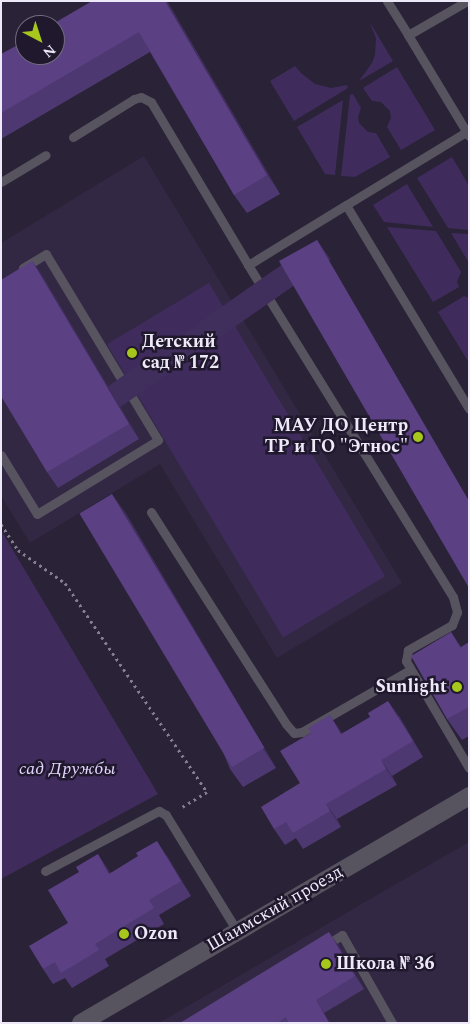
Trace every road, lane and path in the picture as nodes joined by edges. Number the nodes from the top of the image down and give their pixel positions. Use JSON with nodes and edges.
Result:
{"nodes":[{"id":1,"x":387,"y":1,"type":"edge"},
{"id":2,"x":467,"y":1,"type":"edge"},
{"id":3,"x":408,"y":35,"type":"junction"},
{"id":4,"x":467,"y":134,"type":"edge"},
{"id":5,"x":73,"y":137,"type":"dead end"},
{"id":6,"x":46,"y":155,"type":"dead end"},
{"id":7,"x":1,"y":182,"type":"edge"},
{"id":8,"x":346,"y":205,"type":"junction"},
{"id":9,"x":248,"y":265,"type":"junction"},
{"id":10,"x":16,"y":272,"type":"edge"},
{"id":11,"x":469,"y":409,"type":"edge"},
{"id":12,"x":1,"y":455,"type":"edge"},
{"id":13,"x":151,"y":512,"type":"dead end"},
{"id":14,"x":1,"y":524,"type":"edge"},
{"id":15,"x":410,"y":670,"type":"junction"},
{"id":16,"x":469,"y":768,"type":"edge"},
{"id":17,"x":469,"y":796,"type":"edge"},
{"id":18,"x":166,"y":815,"type":"junction"},
{"id":19,"x":45,"y":871,"type":"dead end"},
{"id":20,"x":236,"y":931,"type":"junction"},
{"id":21,"x":316,"y":951,"type":"edge"},
{"id":22,"x":81,"y":1023,"type":"edge"},
{"id":23,"x":392,"y":1023,"type":"edge"}],
"edges":[{"from":1,"to":3,"type":"lane"},
{"from":2,"to":3,"type":"lane"},
{"from":3,"to":4,"type":"lane"},
{"from":4,"to":8,"type":"lane"},
{"from":5,"to":9,"type":"lane"},
{"from":6,"to":7,"type":"lane"},
{"from":8,"to":9,"type":"lane"},
{"from":8,"to":11,"type":"lane"},
{"from":9,"to":15,"type":"lane"},
{"from":10,"to":12,"type":"lane"},
{"from":13,"to":15,"type":"lane"},
{"from":14,"to":18,"type":"path"},
{"from":15,"to":16,"type":"lane"},
{"from":17,"to":20,"type":"street","name":"Шаимский проезд"},
{"from":18,"to":19,"type":"lane"},
{"from":18,"to":20,"type":"lane"},
{"from":20,"to":22,"type":"street","name":"Шаимский проезд"},
{"from":21,"to":23,"type":"lane"}]}
